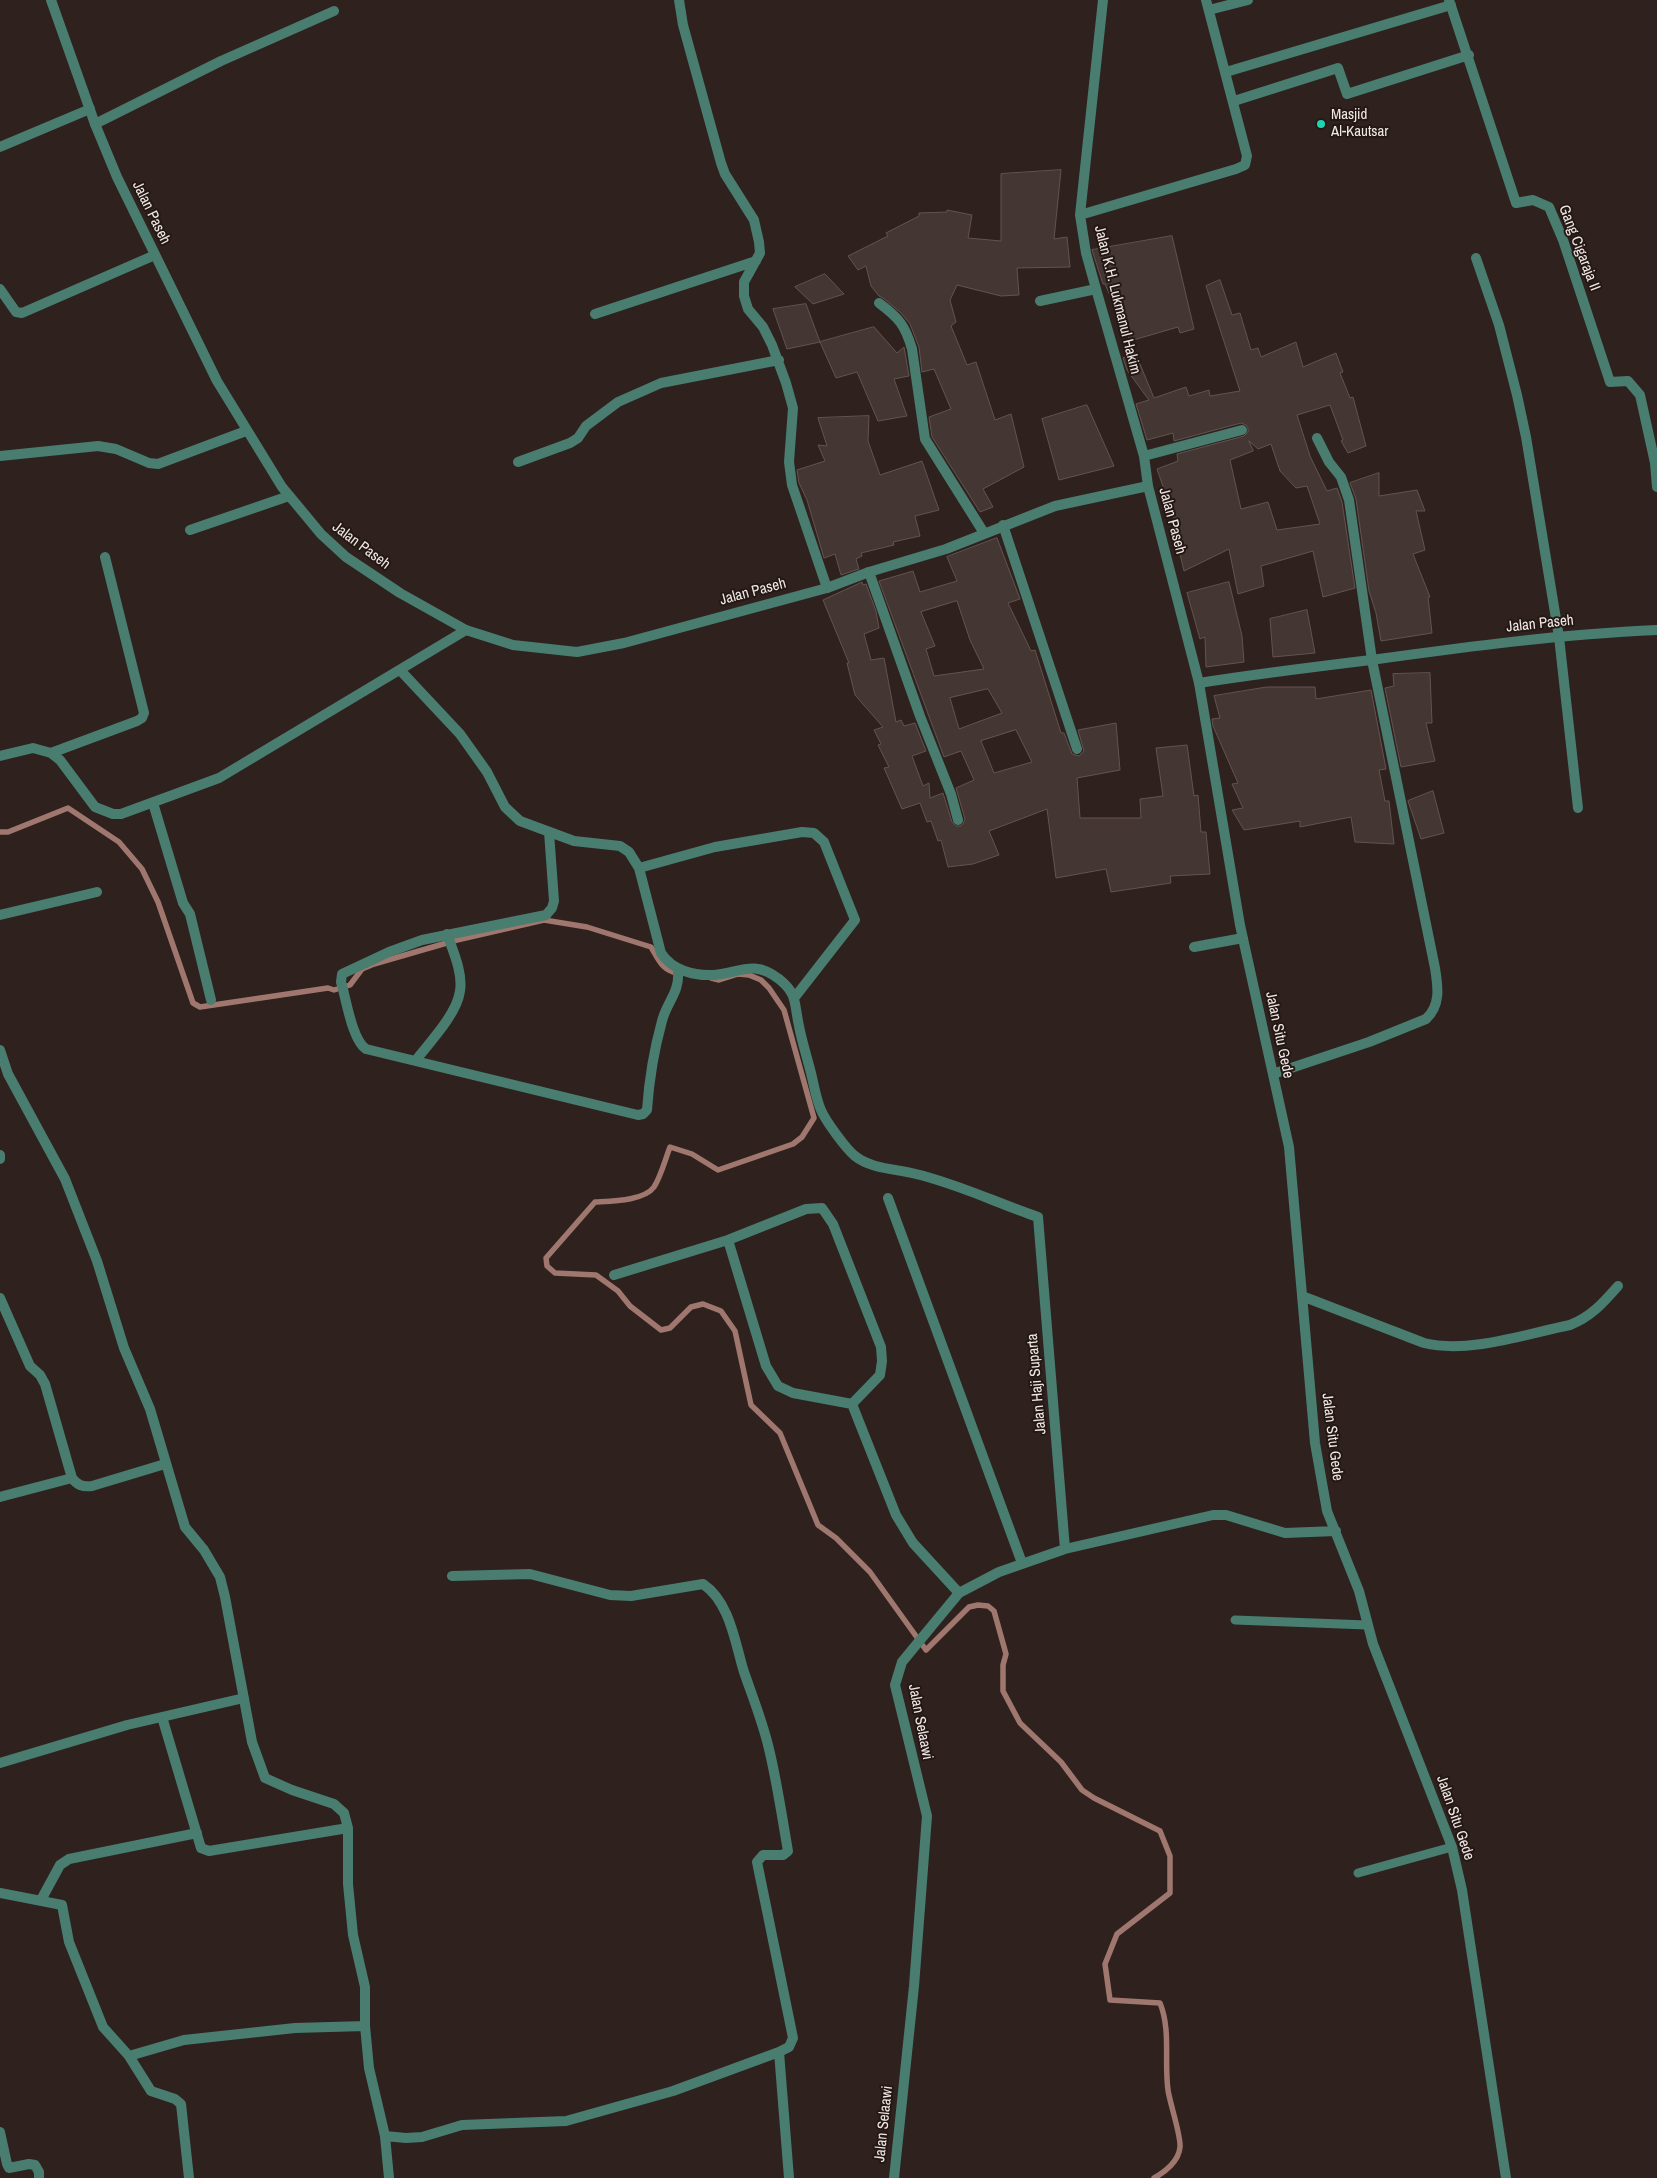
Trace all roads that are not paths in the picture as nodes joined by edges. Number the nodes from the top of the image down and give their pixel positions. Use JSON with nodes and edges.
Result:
{"nodes":[{"id":1,"x":51,"y":0,"type":"edge"},
{"id":2,"x":679,"y":0,"type":"edge"},
{"id":3,"x":1103,"y":0,"type":"edge"},
{"id":4,"x":1248,"y":0,"type":"edge"},
{"id":5,"x":1450,"y":2,"type":"edge"},
{"id":6,"x":1207,"y":5,"type":"edge"},
{"id":7,"x":334,"y":11,"type":"dead end"},
{"id":8,"x":1469,"y":55,"type":"junction"},
{"id":9,"x":1226,"y":72,"type":"junction"},
{"id":10,"x":1234,"y":101,"type":"junction"},
{"id":11,"x":90,"y":109,"type":"junction"},
{"id":12,"x":95,"y":124,"type":"junction"},
{"id":13,"x":0,"y":147,"type":"edge"},
{"id":14,"x":1080,"y":215,"type":"junction"},
{"id":15,"x":155,"y":255,"type":"junction"},
{"id":16,"x":1476,"y":258,"type":"dead end"},
{"id":17,"x":756,"y":260,"type":"junction"},
{"id":18,"x":0,"y":289,"type":"edge"},
{"id":19,"x":1096,"y":289,"type":"junction"},
{"id":20,"x":1040,"y":301,"type":"dead end"},
{"id":21,"x":879,"y":304,"type":"dead end"},
{"id":22,"x":595,"y":314,"type":"dead end"},
{"id":23,"x":779,"y":360,"type":"junction"},
{"id":24,"x":246,"y":430,"type":"junction"},
{"id":25,"x":1242,"y":430,"type":"dead end"},
{"id":26,"x":1317,"y":438,"type":"dead end"},
{"id":27,"x":0,"y":456,"type":"edge"},
{"id":28,"x":1144,"y":456,"type":"junction"},
{"id":29,"x":518,"y":462,"type":"dead end"},
{"id":30,"x":1148,"y":486,"type":"junction"},
{"id":31,"x":1657,"y":487,"type":"edge"},
{"id":32,"x":289,"y":496,"type":"junction"},
{"id":33,"x":1003,"y":525,"type":"junction"},
{"id":34,"x":190,"y":530,"type":"dead end"},
{"id":35,"x":984,"y":533,"type":"junction"},
{"id":36,"x":105,"y":557,"type":"dead end"},
{"id":37,"x":869,"y":572,"type":"junction"},
{"id":38,"x":827,"y":588,"type":"junction"},
{"id":39,"x":466,"y":630,"type":"junction"},
{"id":40,"x":1657,"y":630,"type":"edge"},
{"id":41,"x":1559,"y":637,"type":"junction"},
{"id":42,"x":1372,"y":660,"type":"junction"},
{"id":43,"x":400,"y":670,"type":"junction"},
{"id":44,"x":1199,"y":683,"type":"junction"},
{"id":45,"x":1076,"y":749,"type":"dead end"},
{"id":46,"x":51,"y":753,"type":"junction"},
{"id":47,"x":0,"y":756,"type":"edge"},
{"id":48,"x":153,"y":803,"type":"junction"},
{"id":49,"x":1578,"y":808,"type":"dead end"},
{"id":50,"x":958,"y":820,"type":"dead end"},
{"id":51,"x":549,"y":832,"type":"junction"},
{"id":52,"x":639,"y":868,"type":"junction"},
{"id":53,"x":97,"y":892,"type":"dead end"},
{"id":54,"x":0,"y":915,"type":"edge"},
{"id":55,"x":1243,"y":938,"type":"junction"},
{"id":56,"x":449,"y":939,"type":"junction"},
{"id":57,"x":1194,"y":947,"type":"dead end"},
{"id":58,"x":678,"y":975,"type":"junction"},
{"id":59,"x":795,"y":997,"type":"junction"},
{"id":60,"x":211,"y":1000,"type":"dead end"},
{"id":61,"x":0,"y":1050,"type":"edge"},
{"id":62,"x":416,"y":1060,"type":"junction"},
{"id":63,"x":1273,"y":1074,"type":"junction"},
{"id":64,"x":0,"y":1154,"type":"edge"},
{"id":65,"x":0,"y":1159,"type":"edge"},
{"id":66,"x":888,"y":1198,"type":"dead end"},
{"id":67,"x":728,"y":1240,"type":"junction"},
{"id":68,"x":614,"y":1275,"type":"dead end"},
{"id":69,"x":1618,"y":1286,"type":"dead end"},
{"id":70,"x":1302,"y":1296,"type":"junction"},
{"id":71,"x":0,"y":1298,"type":"edge"},
{"id":72,"x":852,"y":1404,"type":"junction"},
{"id":73,"x":165,"y":1464,"type":"junction"},
{"id":74,"x":72,"y":1478,"type":"junction"},
{"id":75,"x":0,"y":1497,"type":"edge"},
{"id":76,"x":1336,"y":1531,"type":"junction"},
{"id":77,"x":1065,"y":1549,"type":"junction"},
{"id":78,"x":1022,"y":1563,"type":"junction"},
{"id":79,"x":452,"y":1576,"type":"dead end"},
{"id":80,"x":959,"y":1593,"type":"junction"},
{"id":81,"x":1235,"y":1620,"type":"dead end"},
{"id":82,"x":1367,"y":1626,"type":"junction"},
{"id":83,"x":244,"y":1698,"type":"junction"},
{"id":84,"x":162,"y":1717,"type":"junction"},
{"id":85,"x":0,"y":1763,"type":"edge"},
{"id":86,"x":348,"y":1828,"type":"junction"},
{"id":87,"x":197,"y":1833,"type":"junction"},
{"id":88,"x":1452,"y":1847,"type":"junction"},
{"id":89,"x":1358,"y":1873,"type":"dead end"},
{"id":90,"x":0,"y":1893,"type":"edge"},
{"id":91,"x":41,"y":1900,"type":"junction"},
{"id":92,"x":365,"y":2026,"type":"junction"},
{"id":93,"x":779,"y":2052,"type":"junction"},
{"id":94,"x":130,"y":2056,"type":"junction"},
{"id":95,"x":0,"y":2132,"type":"edge"},
{"id":96,"x":386,"y":2136,"type":"junction"},
{"id":97,"x":39,"y":2178,"type":"edge"},
{"id":98,"x":189,"y":2178,"type":"edge"},
{"id":99,"x":389,"y":2178,"type":"edge"},
{"id":100,"x":789,"y":2178,"type":"edge"},
{"id":101,"x":894,"y":2178,"type":"edge"},
{"id":102,"x":1506,"y":2178,"type":"edge"}],
"edges":[{"from":1,"to":11,"type":"street","name":"Jalan Paseh"},
{"from":2,"to":17,"type":"street"},
{"from":3,"to":14,"type":"street","name":"Jalan K.H. Lukmanul Hakim"},
{"from":4,"to":6,"type":"street"},
{"from":5,"to":8,"type":"street","name":"Gang Cigaraja II"},
{"from":5,"to":9,"type":"street"},
{"from":6,"to":9,"type":"street"},
{"from":7,"to":12,"type":"street"},
{"from":8,"to":10,"type":"street"},
{"from":8,"to":31,"type":"street","name":"Gang Cigaraja II"},
{"from":9,"to":10,"type":"street"},
{"from":10,"to":14,"type":"street"},
{"from":11,"to":12,"type":"street","name":"Jalan Paseh"},
{"from":11,"to":13,"type":"street"},
{"from":12,"to":15,"type":"street","name":"Jalan Paseh"},
{"from":14,"to":19,"type":"street","name":"Jalan K.H. Lukmanul Hakim"},
{"from":15,"to":18,"type":"street"},
{"from":15,"to":24,"type":"street","name":"Jalan Paseh"},
{"from":16,"to":41,"type":"street"},
{"from":17,"to":22,"type":"street"},
{"from":17,"to":23,"type":"street"},
{"from":19,"to":20,"type":"street"},
{"from":19,"to":28,"type":"street","name":"Jalan K.H. Lukmanul Hakim"},
{"from":21,"to":35,"type":"street"},
{"from":23,"to":29,"type":"street"},
{"from":23,"to":38,"type":"street"},
{"from":24,"to":27,"type":"street"},
{"from":24,"to":32,"type":"street","name":"Jalan Paseh"},
{"from":25,"to":28,"type":"street"},
{"from":26,"to":42,"type":"street"},
{"from":28,"to":30,"type":"street","name":"Jalan K.H. Lukmanul Hakim"},
{"from":30,"to":33,"type":"street","name":"Jalan Paseh"},
{"from":30,"to":44,"type":"street","name":"Jalan Paseh"},
{"from":32,"to":34,"type":"street"},
{"from":32,"to":39,"type":"street","name":"Jalan Paseh"},
{"from":33,"to":35,"type":"street","name":"Jalan Paseh"},
{"from":33,"to":45,"type":"street"},
{"from":35,"to":37,"type":"street","name":"Jalan Paseh"},
{"from":36,"to":46,"type":"street"},
{"from":37,"to":38,"type":"street","name":"Jalan Paseh"},
{"from":37,"to":50,"type":"street"},
{"from":38,"to":39,"type":"street","name":"Jalan Paseh"},
{"from":39,"to":43,"type":"street"},
{"from":40,"to":41,"type":"street","name":"Jalan Paseh"},
{"from":41,"to":42,"type":"street","name":"Jalan Paseh"},
{"from":41,"to":49,"type":"street"},
{"from":42,"to":44,"type":"street","name":"Jalan Paseh"},
{"from":42,"to":63,"type":"street"},
{"from":43,"to":48,"type":"street"},
{"from":43,"to":51,"type":"street"},
{"from":44,"to":55,"type":"street","name":"Jalan Situ Gede"},
{"from":46,"to":47,"type":"street"},
{"from":46,"to":48,"type":"street"},
{"from":48,"to":60,"type":"street"},
{"from":51,"to":52,"type":"street"},
{"from":51,"to":56,"type":"street"},
{"from":52,"to":58,"type":"street"},
{"from":52,"to":59,"type":"street"},
{"from":53,"to":54,"type":"street"},
{"from":55,"to":57,"type":"street"},
{"from":55,"to":63,"type":"street","name":"Jalan Situ Gede"},
{"from":56,"to":62,"type":"street"},
{"from":56,"to":62,"type":"street"},
{"from":58,"to":59,"type":"street"},
{"from":58,"to":62,"type":"street"},
{"from":59,"to":77,"type":"street","name":"Jalan Haji Suparta"},
{"from":61,"to":73,"type":"street"},
{"from":63,"to":70,"type":"street","name":"Jalan Situ Gede"},
{"from":64,"to":65,"type":"street"},
{"from":66,"to":78,"type":"street"},
{"from":67,"to":68,"type":"street"},
{"from":67,"to":72,"type":"street"},
{"from":67,"to":72,"type":"street"},
{"from":69,"to":70,"type":"street"},
{"from":70,"to":76,"type":"street","name":"Jalan Situ Gede"},
{"from":71,"to":74,"type":"street"},
{"from":72,"to":80,"type":"street"},
{"from":73,"to":74,"type":"street"},
{"from":73,"to":83,"type":"street"},
{"from":74,"to":75,"type":"street"},
{"from":76,"to":77,"type":"street","name":"Jalan Selaawi"},
{"from":76,"to":82,"type":"street","name":"Jalan Situ Gede"},
{"from":77,"to":78,"type":"street","name":"Jalan Selaawi"},
{"from":78,"to":80,"type":"street","name":"Jalan Selaawi"},
{"from":79,"to":93,"type":"street"},
{"from":80,"to":101,"type":"street","name":"Jalan Selaawi"},
{"from":81,"to":82,"type":"lane"},
{"from":82,"to":88,"type":"street","name":"Jalan Situ Gede"},
{"from":83,"to":84,"type":"street"},
{"from":83,"to":86,"type":"street"},
{"from":84,"to":85,"type":"street"},
{"from":84,"to":87,"type":"street"},
{"from":86,"to":87,"type":"street"},
{"from":86,"to":92,"type":"street"},
{"from":87,"to":91,"type":"street"},
{"from":88,"to":89,"type":"lane"},
{"from":88,"to":102,"type":"street","name":"Jalan Situ Gede"},
{"from":90,"to":91,"type":"street"},
{"from":91,"to":94,"type":"street"},
{"from":92,"to":94,"type":"street"},
{"from":92,"to":96,"type":"street"},
{"from":93,"to":96,"type":"street"},
{"from":93,"to":100,"type":"street"},
{"from":94,"to":98,"type":"street"},
{"from":95,"to":97,"type":"street"},
{"from":96,"to":99,"type":"street"}]}
